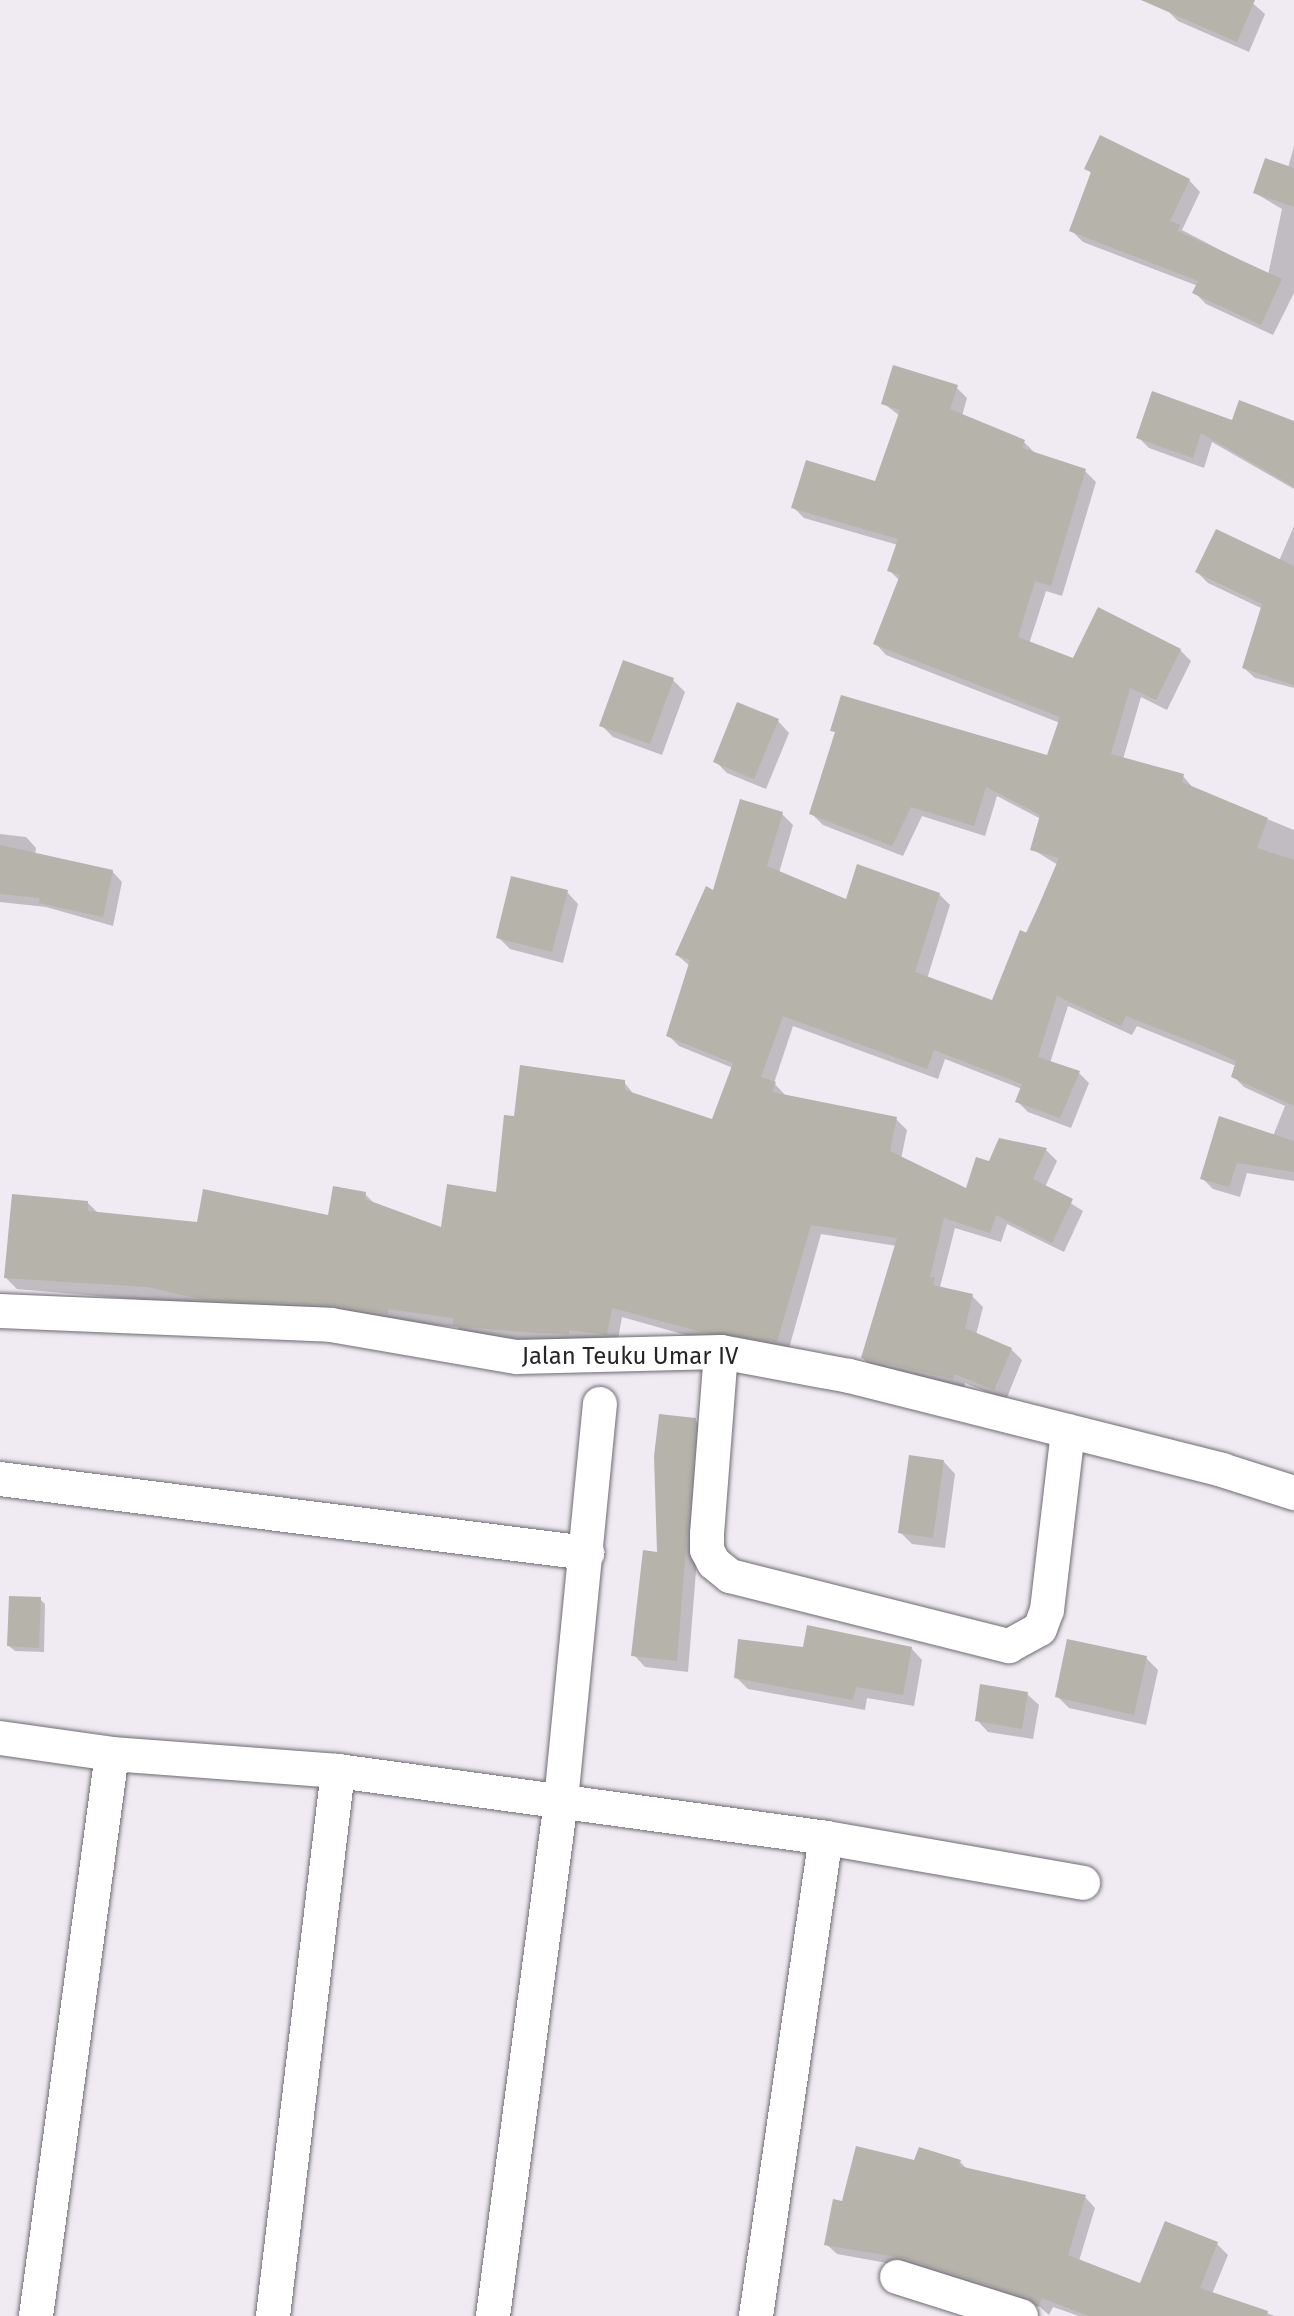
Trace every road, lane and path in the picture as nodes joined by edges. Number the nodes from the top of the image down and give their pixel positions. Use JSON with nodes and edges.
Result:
{"nodes":[{"id":1,"x":0,"y":1311,"type":"edge"},
{"id":2,"x":721,"y":1352,"type":"junction"},
{"id":3,"x":600,"y":1404,"type":"dead end"},
{"id":4,"x":1068,"y":1431,"type":"junction"},
{"id":5,"x":0,"y":1479,"type":"edge"},
{"id":6,"x":1294,"y":1493,"type":"edge"},
{"id":7,"x":587,"y":1553,"type":"junction"},
{"id":8,"x":0,"y":1738,"type":"edge"},
{"id":9,"x":112,"y":1754,"type":"junction"},
{"id":10,"x":338,"y":1771,"type":"junction"},
{"id":11,"x":561,"y":1801,"type":"junction"},
{"id":12,"x":826,"y":1838,"type":"junction"},
{"id":13,"x":1083,"y":1883,"type":"dead end"},
{"id":14,"x":897,"y":2277,"type":"dead end"},
{"id":15,"x":36,"y":2316,"type":"edge"},
{"id":16,"x":273,"y":2316,"type":"edge"},
{"id":17,"x":493,"y":2316,"type":"edge"},
{"id":18,"x":756,"y":2316,"type":"edge"},
{"id":19,"x":1021,"y":2316,"type":"edge"}],
"edges":[{"from":1,"to":2,"type":"street","name":"Jalan Teuku Umar IV"},
{"from":2,"to":4,"type":"street","name":"Jalan Teuku Umar IV"},
{"from":2,"to":4,"type":"street"},
{"from":3,"to":7,"type":"street"},
{"from":4,"to":6,"type":"street","name":"Jalan Teuku Umar IV"},
{"from":5,"to":7,"type":"street"},
{"from":7,"to":11,"type":"street"},
{"from":8,"to":9,"type":"street"},
{"from":9,"to":10,"type":"street"},
{"from":9,"to":15,"type":"street"},
{"from":10,"to":11,"type":"street"},
{"from":10,"to":16,"type":"street"},
{"from":11,"to":12,"type":"street"},
{"from":11,"to":17,"type":"street"},
{"from":12,"to":13,"type":"street"},
{"from":12,"to":18,"type":"street"},
{"from":14,"to":19,"type":"street"}]}
